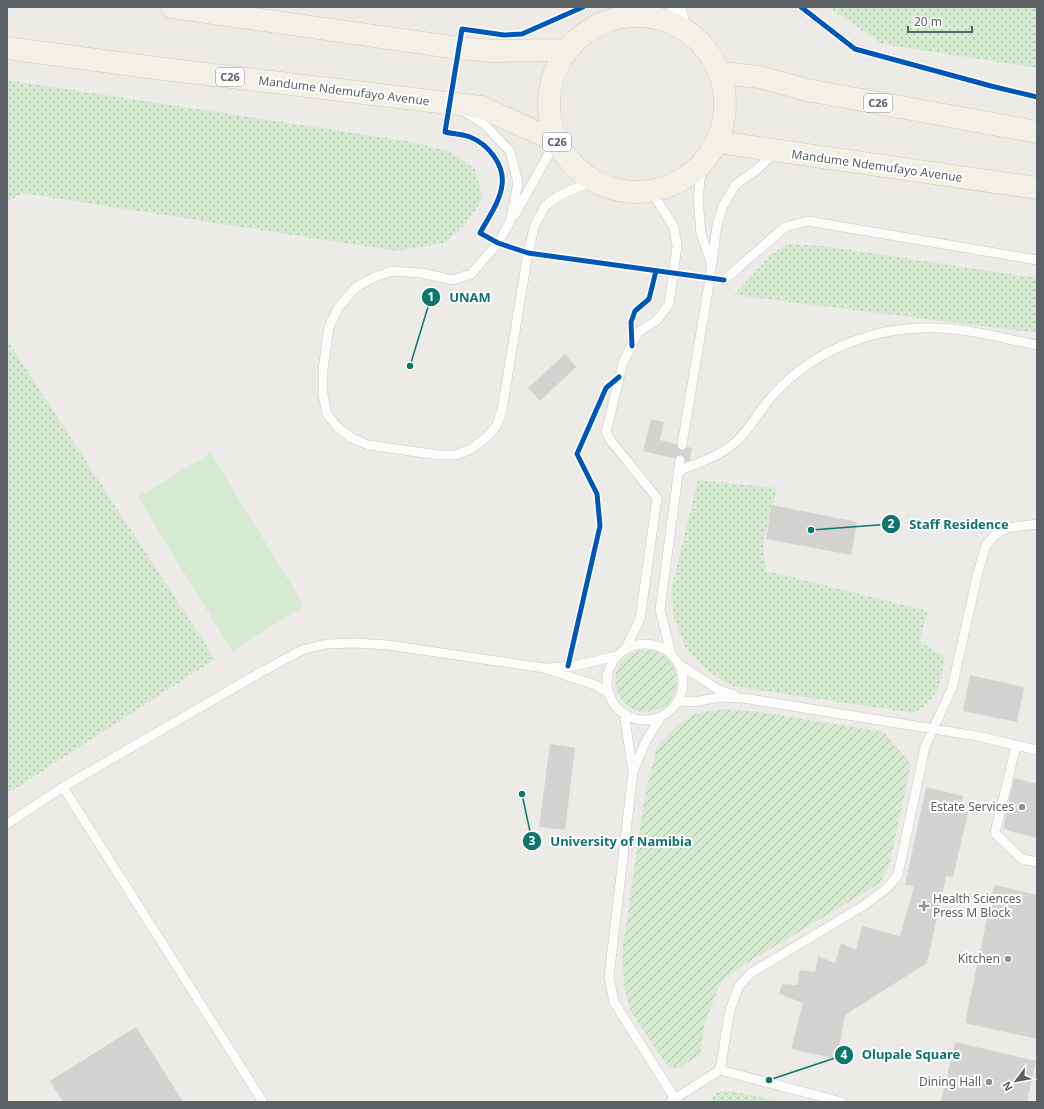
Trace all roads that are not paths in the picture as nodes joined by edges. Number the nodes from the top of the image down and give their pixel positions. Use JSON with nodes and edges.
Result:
{"nodes":[{"id":1,"x":172,"y":7,"type":"edge"},
{"id":2,"x":676,"y":7,"type":"edge"},
{"id":3,"x":623,"y":12,"type":"edge"},
{"id":4,"x":688,"y":33,"type":"junction"},
{"id":5,"x":7,"y":48,"type":"edge"},
{"id":6,"x":567,"y":50,"type":"junction"},
{"id":7,"x":720,"y":73,"type":"junction"},
{"id":8,"x":454,"y":104,"type":"junction"},
{"id":9,"x":1037,"y":132,"type":"edge"},
{"id":10,"x":556,"y":141,"type":"junction"},
{"id":11,"x":718,"y":142,"type":"junction"},
{"id":12,"x":776,"y":152,"type":"junction"},
{"id":13,"x":702,"y":165,"type":"junction"},
{"id":14,"x":593,"y":180,"type":"junction"},
{"id":15,"x":1037,"y":188,"type":"edge"},
{"id":16,"x":651,"y":191,"type":"junction"},
{"id":17,"x":510,"y":222,"type":"junction"},
{"id":18,"x":1037,"y":260,"type":"edge"},
{"id":19,"x":712,"y":264,"type":"junction"},
{"id":20,"x":724,"y":280,"type":"dead end"},
{"id":21,"x":1037,"y":345,"type":"edge"},
{"id":22,"x":682,"y":445,"type":"dead end"},
{"id":23,"x":680,"y":460,"type":"dead end"},
{"id":24,"x":678,"y":471,"type":"junction"},
{"id":25,"x":1037,"y":524,"type":"edge"},
{"id":26,"x":626,"y":648,"type":"junction"},
{"id":27,"x":671,"y":653,"type":"junction"},
{"id":28,"x":616,"y":656,"type":"junction"},
{"id":29,"x":680,"y":665,"type":"junction"},
{"id":30,"x":544,"y":668,"type":"junction"},
{"id":31,"x":609,"y":693,"type":"junction"},
{"id":32,"x":743,"y":698,"type":"junction"},
{"id":33,"x":679,"y":701,"type":"junction"},
{"id":34,"x":624,"y":713,"type":"junction"},
{"id":35,"x":660,"y":718,"type":"junction"},
{"id":36,"x":934,"y":728,"type":"junction"},
{"id":37,"x":1016,"y":746,"type":"junction"},
{"id":38,"x":1037,"y":750,"type":"edge"},
{"id":39,"x":633,"y":772,"type":"junction"},
{"id":40,"x":63,"y":788,"type":"junction"},
{"id":41,"x":7,"y":824,"type":"edge"},
{"id":42,"x":1037,"y":862,"type":"edge"},
{"id":43,"x":720,"y":1070,"type":"junction"},
{"id":44,"x":674,"y":1101,"type":"edge"},
{"id":45,"x":264,"y":1102,"type":"edge"},
{"id":46,"x":842,"y":1102,"type":"edge"}],
"edges":[{"from":1,"to":6,"type":"main road"},
{"from":2,"to":4,"type":"street"},
{"from":3,"to":4,"type":"main road"},
{"from":3,"to":6,"type":"main road"},
{"from":4,"to":7,"type":"main road"},
{"from":5,"to":8,"type":"main road","name":"Mandume Ndemufayo Avenue","number":"C26"},
{"from":6,"to":10,"type":"main road","number":"C26"},
{"from":7,"to":9,"type":"main road","number":"C26"},
{"from":7,"to":11,"type":"main road","number":"C26"},
{"from":8,"to":10,"type":"main road","name":"Mandume Ndemufayo Avenue","number":"C26"},
{"from":8,"to":17,"type":"lane"},
{"from":10,"to":14,"type":"main road","number":"C26"},
{"from":10,"to":17,"type":"lane"},
{"from":11,"to":12,"type":"main road","name":"Mandume Ndemufayo Avenue"},
{"from":11,"to":13,"type":"main road","number":"C26"},
{"from":12,"to":15,"type":"main road","name":"Mandume Ndemufayo Avenue"},
{"from":12,"to":19,"type":"lane"},
{"from":13,"to":16,"type":"main road","number":"C26"},
{"from":13,"to":19,"type":"lane"},
{"from":14,"to":16,"type":"main road","number":"C26"},
{"from":14,"to":17,"type":"lane"},
{"from":16,"to":26,"type":"lane"},
{"from":18,"to":20,"type":"lane"},
{"from":19,"to":22,"type":"lane"},
{"from":21,"to":24,"type":"lane"},
{"from":23,"to":24,"type":"lane"},
{"from":24,"to":27,"type":"lane"},
{"from":25,"to":36,"type":"lane"},
{"from":26,"to":27,"type":"lane"},
{"from":26,"to":28,"type":"lane"},
{"from":27,"to":29,"type":"lane"},
{"from":28,"to":30,"type":"lane"},
{"from":28,"to":31,"type":"lane"},
{"from":29,"to":32,"type":"lane"},
{"from":29,"to":33,"type":"lane"},
{"from":30,"to":31,"type":"lane"},
{"from":30,"to":40,"type":"lane"},
{"from":31,"to":34,"type":"lane"},
{"from":32,"to":33,"type":"lane"},
{"from":32,"to":36,"type":"lane"},
{"from":33,"to":35,"type":"lane"},
{"from":34,"to":35,"type":"lane"},
{"from":34,"to":39,"type":"lane"},
{"from":35,"to":39,"type":"lane"},
{"from":36,"to":37,"type":"lane"},
{"from":36,"to":43,"type":"lane"},
{"from":37,"to":38,"type":"lane"},
{"from":37,"to":42,"type":"lane"},
{"from":39,"to":44,"type":"lane"},
{"from":40,"to":41,"type":"lane"},
{"from":40,"to":45,"type":"lane"},
{"from":43,"to":44,"type":"lane"},
{"from":43,"to":46,"type":"lane"}]}
